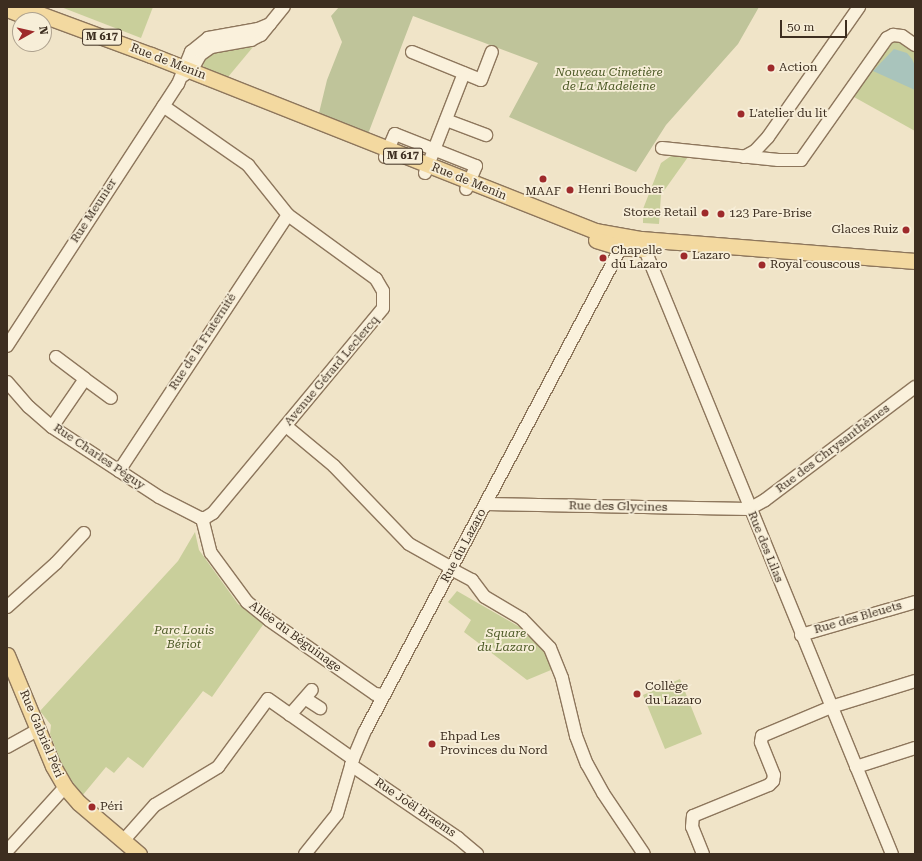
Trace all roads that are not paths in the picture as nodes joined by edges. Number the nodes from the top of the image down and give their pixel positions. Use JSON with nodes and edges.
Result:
{"nodes":[{"id":1,"x":21,"y":7,"type":"edge"},
{"id":2,"x":284,"y":7,"type":"edge"},
{"id":3,"x":859,"y":7,"type":"edge"},
{"id":4,"x":52,"y":27,"type":"edge"},
{"id":5,"x":915,"y":45,"type":"edge"},
{"id":6,"x":412,"y":52,"type":"dead end"},
{"id":7,"x":492,"y":52,"type":"dead end"},
{"id":8,"x":185,"y":72,"type":"junction"},
{"id":9,"x":464,"y":73,"type":"junction"},
{"id":10,"x":163,"y":106,"type":"junction"},
{"id":11,"x":446,"y":120,"type":"junction"},
{"id":12,"x":486,"y":135,"type":"dead end"},
{"id":13,"x":662,"y":148,"type":"dead end"},
{"id":14,"x":435,"y":149,"type":"junction"},
{"id":15,"x":387,"y":154,"type":"junction"},
{"id":16,"x":744,"y":157,"type":"junction"},
{"id":17,"x":427,"y":170,"type":"junction"},
{"id":18,"x":468,"y":186,"type":"junction"},
{"id":19,"x":288,"y":215,"type":"junction"},
{"id":20,"x":634,"y":243,"type":"junction"},
{"id":21,"x":830,"y":259,"type":"junction"},
{"id":22,"x":915,"y":261,"type":"edge"},
{"id":23,"x":915,"y":270,"type":"edge"},
{"id":24,"x":7,"y":346,"type":"edge"},
{"id":25,"x":56,"y":357,"type":"dead end"},
{"id":26,"x":85,"y":379,"type":"junction"},
{"id":27,"x":7,"y":382,"type":"edge"},
{"id":28,"x":915,"y":387,"type":"edge"},
{"id":29,"x":111,"y":398,"type":"dead end"},
{"id":30,"x":286,"y":426,"type":"junction"},
{"id":31,"x":52,"y":427,"type":"junction"},
{"id":32,"x":119,"y":471,"type":"junction"},
{"id":33,"x":486,"y":504,"type":"junction"},
{"id":34,"x":749,"y":509,"type":"junction"},
{"id":35,"x":202,"y":518,"type":"junction"},
{"id":36,"x":84,"y":534,"type":"dead end"},
{"id":37,"x":452,"y":569,"type":"junction"},
{"id":38,"x":915,"y":602,"type":"edge"},
{"id":39,"x":7,"y":607,"type":"edge"},
{"id":40,"x":801,"y":635,"type":"junction"},
{"id":41,"x":7,"y":655,"type":"edge"},
{"id":42,"x":915,"y":681,"type":"edge"},
{"id":43,"x":384,"y":695,"type":"junction"},
{"id":44,"x":831,"y":707,"type":"junction"},
{"id":45,"x":320,"y":708,"type":"dead end"},
{"id":46,"x":290,"y":715,"type":"junction"},
{"id":47,"x":38,"y":730,"type":"junction"},
{"id":48,"x":7,"y":747,"type":"edge"},
{"id":49,"x":915,"y":748,"type":"edge"},
{"id":50,"x":352,"y":762,"type":"junction"},
{"id":51,"x":856,"y":768,"type":"junction"},
{"id":52,"x":65,"y":787,"type":"junction"},
{"id":53,"x":124,"y":841,"type":"junction"},
{"id":54,"x":7,"y":851,"type":"edge"},
{"id":55,"x":139,"y":854,"type":"edge"},
{"id":56,"x":305,"y":854,"type":"edge"},
{"id":57,"x":477,"y":854,"type":"edge"},
{"id":58,"x":644,"y":854,"type":"edge"},
{"id":59,"x":703,"y":854,"type":"edge"},
{"id":60,"x":892,"y":854,"type":"edge"}],
"edges":[{"from":1,"to":8,"type":"main road","name":"Rue de Menin","number":"M 617"},
{"from":2,"to":8,"type":"street","name":"Rue Meunier"},
{"from":3,"to":16,"type":"street"},
{"from":4,"to":8,"type":"main road","name":"Rue de Menin","number":"M 617"},
{"from":5,"to":16,"type":"street"},
{"from":6,"to":9,"type":"street"},
{"from":7,"to":9,"type":"street"},
{"from":8,"to":10,"type":"street","name":"Rue Meunier"},
{"from":8,"to":15,"type":"main road","name":"Rue de Menin","number":"M 617"},
{"from":9,"to":11,"type":"street"},
{"from":10,"to":19,"type":"street","name":"Avenue Gérard Leclercq"},
{"from":10,"to":24,"type":"street","name":"Rue Meunier"},
{"from":11,"to":12,"type":"street"},
{"from":11,"to":14,"type":"street"},
{"from":13,"to":16,"type":"street"},
{"from":14,"to":15,"type":"street"},
{"from":14,"to":17,"type":"street"},
{"from":14,"to":18,"type":"street"},
{"from":15,"to":17,"type":"main road","name":"Rue de Menin","number":"M 617"},
{"from":17,"to":18,"type":"main road","name":"Rue de Menin","number":"M 617"},
{"from":18,"to":20,"type":"main road","name":"Rue de Menin","number":"M 617"},
{"from":19,"to":30,"type":"street","name":"Avenue Gérard Leclercq"},
{"from":19,"to":32,"type":"street","name":"Rue de la Fraternité"},
{"from":20,"to":21,"type":"main road","name":"Rue de Menin","number":"M 617"},
{"from":20,"to":33,"type":"street","name":"Rue du Lazaro"},
{"from":20,"to":34,"type":"street","name":"Rue des Lilas"},
{"from":21,"to":22,"type":"main road","name":"Rue de Menin","number":"M 617"},
{"from":21,"to":23,"type":"main road","name":"Rue de Menin","number":"M 617"},
{"from":25,"to":26,"type":"street"},
{"from":26,"to":29,"type":"street"},
{"from":26,"to":31,"type":"street"},
{"from":27,"to":31,"type":"street","name":"Rue Charles Péguy"},
{"from":28,"to":34,"type":"street","name":"Rue des Chrysanthèmes"},
{"from":30,"to":35,"type":"street","name":"Avenue Gérard Leclercq"},
{"from":30,"to":37,"type":"street"},
{"from":31,"to":32,"type":"street","name":"Rue Charles Péguy"},
{"from":32,"to":35,"type":"street","name":"Rue Charles Péguy"},
{"from":33,"to":34,"type":"street","name":"Rue des Glycines"},
{"from":33,"to":37,"type":"street","name":"Rue du Lazaro"},
{"from":34,"to":40,"type":"street","name":"Rue des Lilas"},
{"from":35,"to":43,"type":"street","name":"Allée du Béguinage"},
{"from":36,"to":39,"type":"street"},
{"from":37,"to":43,"type":"street","name":"Rue du Lazaro"},
{"from":37,"to":58,"type":"street"},
{"from":38,"to":40,"type":"street","name":"Rue des Bleuets"},
{"from":40,"to":44,"type":"street","name":"Rue des Lilas"},
{"from":41,"to":47,"type":"main road","name":"Rue Gabriel Péri"},
{"from":42,"to":44,"type":"street"},
{"from":43,"to":50,"type":"street","name":"Rue du Lazaro"},
{"from":44,"to":51,"type":"street","name":"Rue des Lilas"},
{"from":44,"to":59,"type":"street"},
{"from":45,"to":46,"type":"street"},
{"from":46,"to":50,"type":"street","name":"Rue Joël Braems"},
{"from":46,"to":53,"type":"street","name":"Rue Joël Braems"},
{"from":47,"to":48,"type":"street"},
{"from":47,"to":52,"type":"main road","name":"Rue Gabriel Péri"},
{"from":49,"to":51,"type":"street"},
{"from":50,"to":56,"type":"street","name":"Rue du Lazaro"},
{"from":50,"to":57,"type":"street","name":"Rue Joël Braems"},
{"from":51,"to":60,"type":"street","name":"Rue des Lilas"},
{"from":52,"to":53,"type":"main road","name":"Rue Gabriel Péri"},
{"from":52,"to":54,"type":"street"},
{"from":53,"to":55,"type":"main road","name":"Rue Gabriel Péri"}]}
